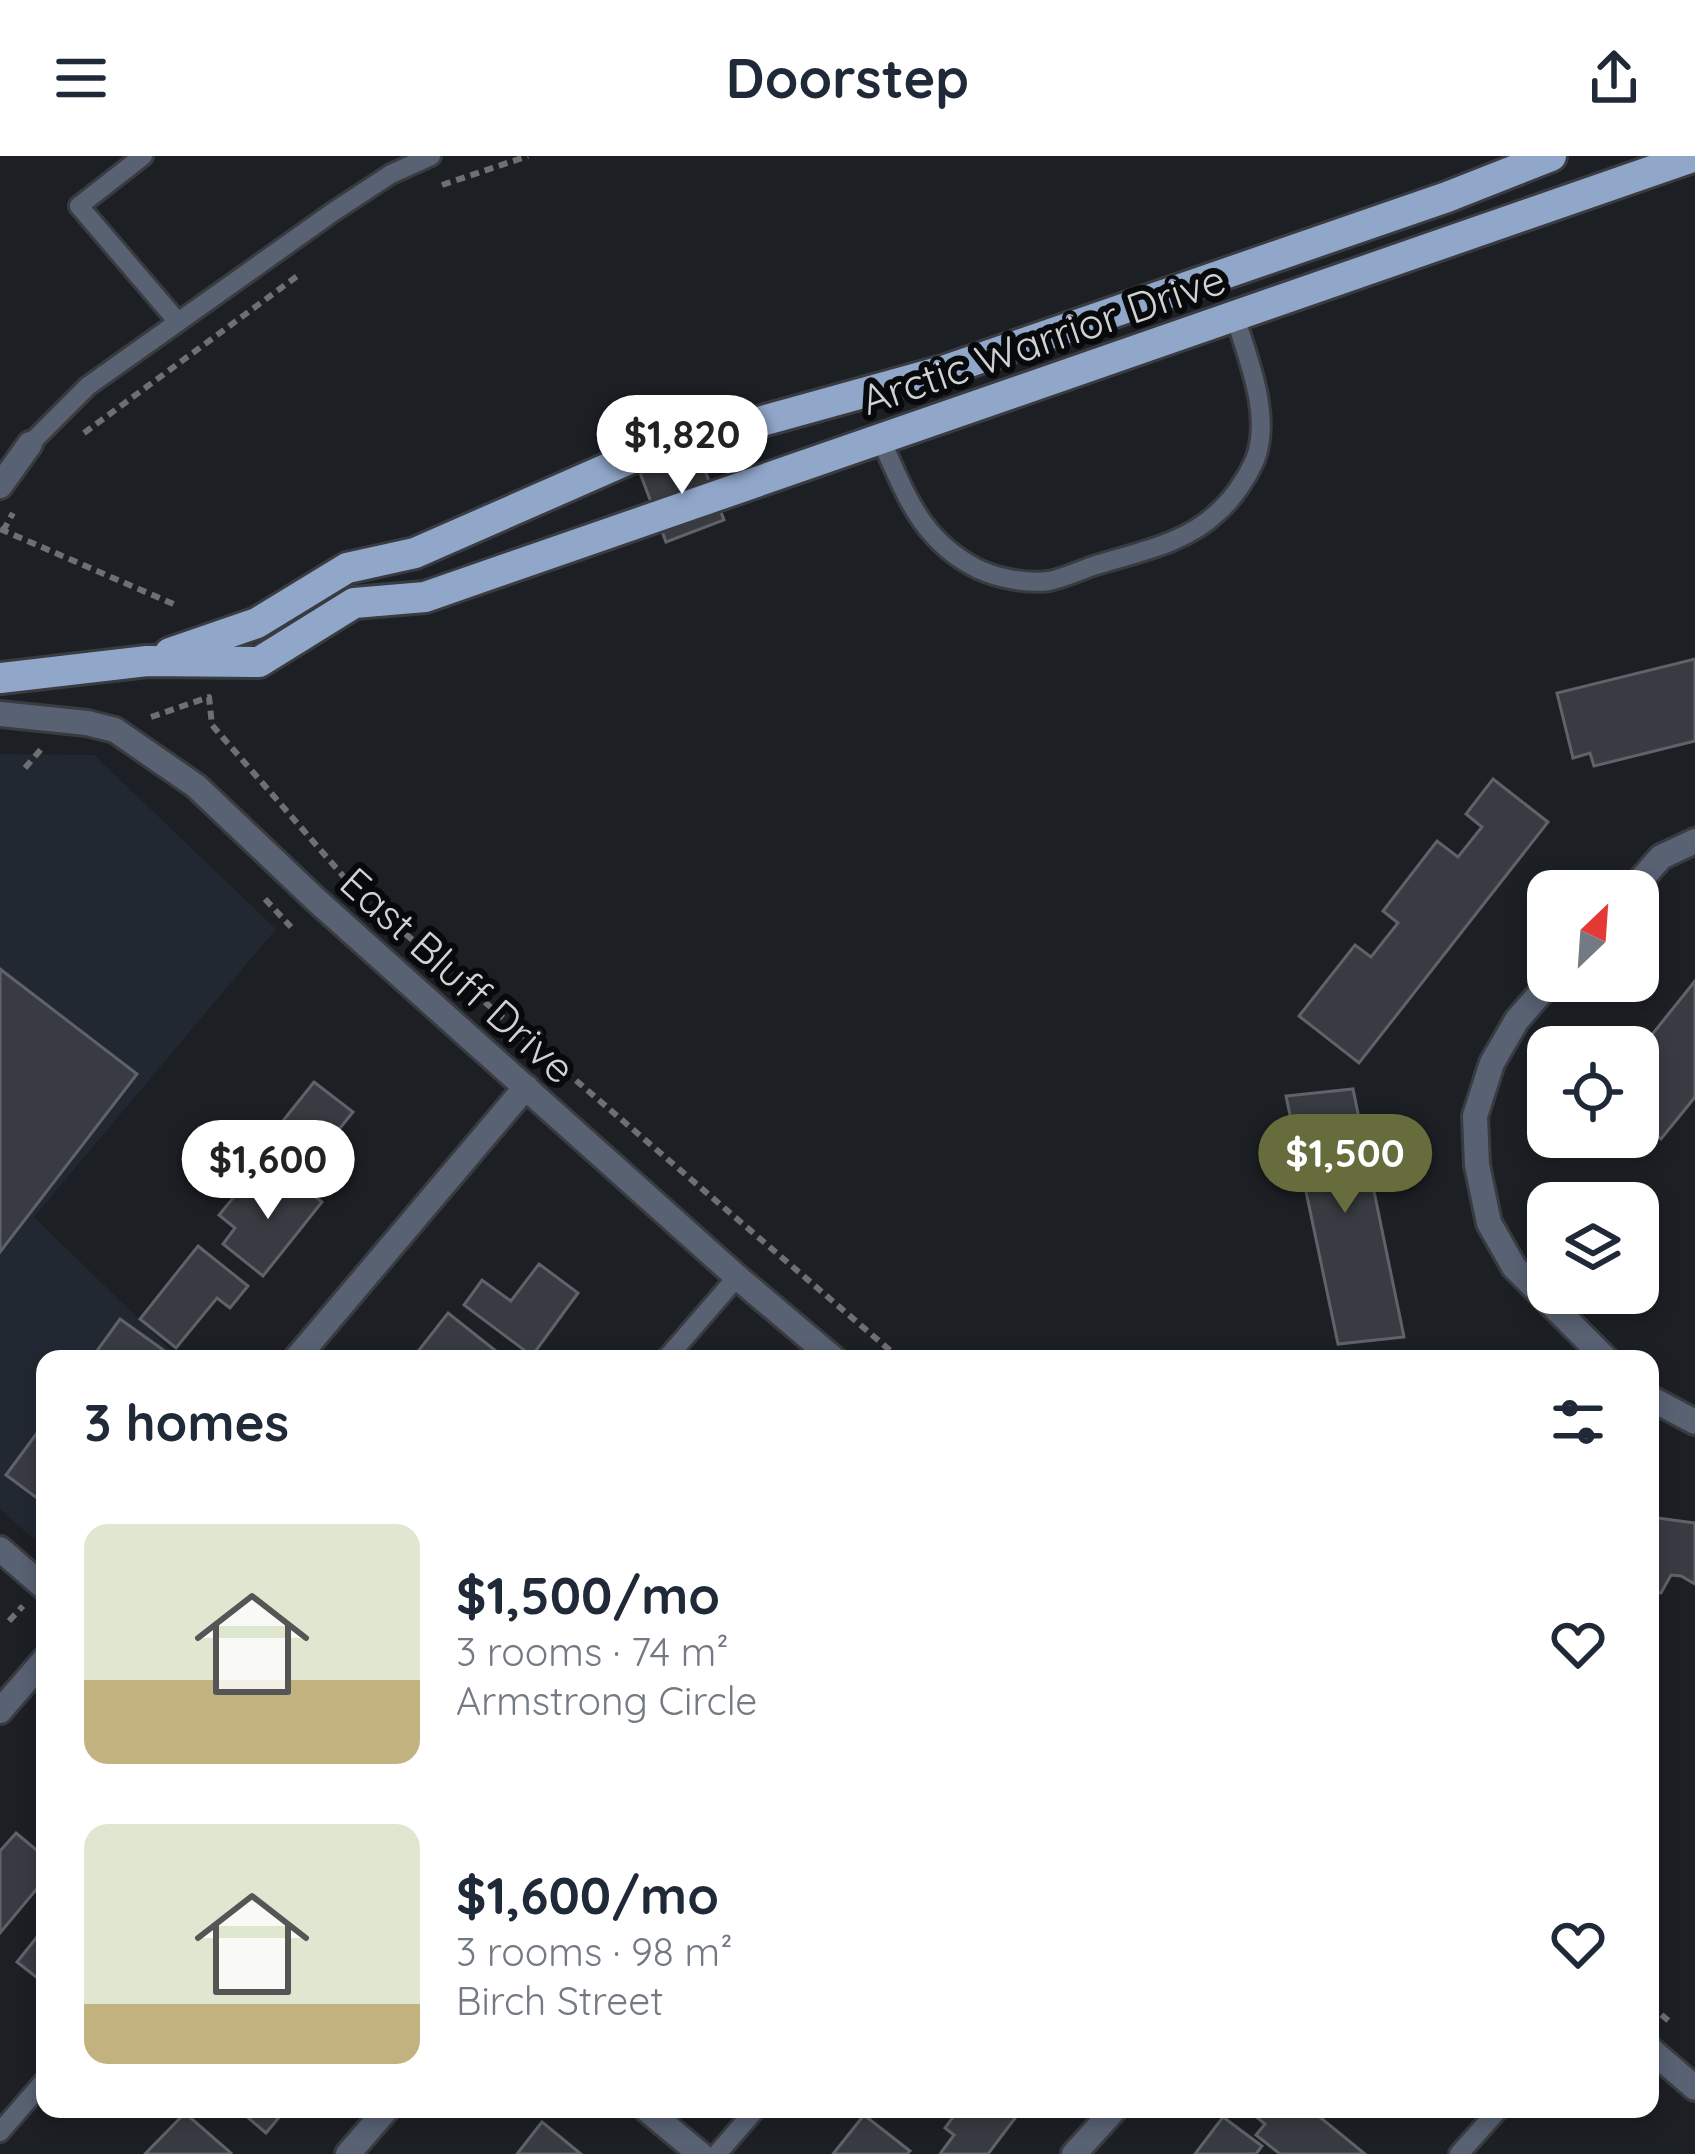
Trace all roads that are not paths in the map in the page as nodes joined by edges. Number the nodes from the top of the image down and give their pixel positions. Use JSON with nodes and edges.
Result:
{"nodes":[{"id":1,"x":143,"y":156,"type":"edge"},
{"id":2,"x":431,"y":156,"type":"edge"},
{"id":3,"x":1552,"y":156,"type":"edge"},
{"id":4,"x":1695,"y":156,"type":"edge"},
{"id":5,"x":1235,"y":316,"type":"junction"},
{"id":6,"x":178,"y":322,"type":"junction"},
{"id":7,"x":881,"y":440,"type":"junction"},
{"id":8,"x":30,"y":444,"type":"joint"},
{"id":9,"x":0,"y":486,"type":"edge"},
{"id":10,"x":147,"y":661,"type":"junction"},
{"id":11,"x":0,"y":678,"type":"edge"},
{"id":12,"x":0,"y":714,"type":"edge"},
{"id":13,"x":1695,"y":841,"type":"edge"},
{"id":14,"x":1649,"y":870,"type":"edge"},
{"id":15,"x":1533,"y":1002,"type":"edge"},
{"id":16,"x":526,"y":1087,"type":"junction"},
{"id":17,"x":736,"y":1277,"type":"junction"},
{"id":18,"x":304,"y":1350,"type":"edge"},
{"id":19,"x":674,"y":1350,"type":"edge"},
{"id":20,"x":823,"y":1350,"type":"edge"},
{"id":21,"x":1597,"y":1350,"type":"edge"},
{"id":22,"x":1659,"y":1403,"type":"edge"},
{"id":23,"x":1695,"y":1422,"type":"edge"},
{"id":24,"x":0,"y":1549,"type":"edge"},
{"id":25,"x":36,"y":1580,"type":"edge"},
{"id":26,"x":36,"y":1669,"type":"edge"},
{"id":27,"x":0,"y":1711,"type":"edge"},
{"id":28,"x":1659,"y":2057,"type":"edge"},
{"id":29,"x":1695,"y":2088,"type":"edge"},
{"id":30,"x":36,"y":2090,"type":"edge"},
{"id":31,"x":379,"y":2118,"type":"edge"},
{"id":32,"x":657,"y":2118,"type":"edge"},
{"id":33,"x":748,"y":2118,"type":"edge"},
{"id":34,"x":1106,"y":2118,"type":"edge"},
{"id":35,"x":1491,"y":2118,"type":"edge"},
{"id":36,"x":0,"y":2132,"type":"edge"},
{"id":37,"x":348,"y":2154,"type":"edge"},
{"id":38,"x":700,"y":2154,"type":"edge"},
{"id":39,"x":717,"y":2154,"type":"edge"},
{"id":40,"x":1074,"y":2154,"type":"edge"},
{"id":41,"x":1459,"y":2154,"type":"edge"}],
"edges":[{"from":1,"to":6,"type":"lane"},
{"from":2,"to":6,"type":"lane"},
{"from":3,"to":10,"type":"main road","name":"Arctic Warrior Drive"},
{"from":4,"to":5,"type":"main road","name":"Arctic Warrior Drive"},
{"from":5,"to":7,"type":"main road","name":"Arctic Warrior Drive"},
{"from":5,"to":7,"type":"lane"},
{"from":6,"to":8,"type":"lane"},
{"from":7,"to":10,"type":"main road","name":"Arctic Warrior Drive"},
{"from":8,"to":9,"type":"street"},
{"from":10,"to":11,"type":"main road","name":"Arctic Warrior Drive"},
{"from":12,"to":16,"type":"street","name":"East Bluff Drive"},
{"from":13,"to":14,"type":"street"},
{"from":15,"to":21,"type":"street"},
{"from":16,"to":17,"type":"street","name":"East Bluff Drive"},
{"from":16,"to":18,"type":"street"},
{"from":17,"to":19,"type":"lane"},
{"from":17,"to":20,"type":"street","name":"East Bluff Drive"},
{"from":22,"to":23,"type":"street"},
{"from":24,"to":25,"type":"street"},
{"from":26,"to":27,"type":"street"},
{"from":28,"to":29,"type":"street"},
{"from":30,"to":36,"type":"lane"},
{"from":31,"to":37,"type":"street"},
{"from":32,"to":38,"type":"street"},
{"from":33,"to":39,"type":"lane"},
{"from":34,"to":40,"type":"street"},
{"from":35,"to":41,"type":"lane"}]}
